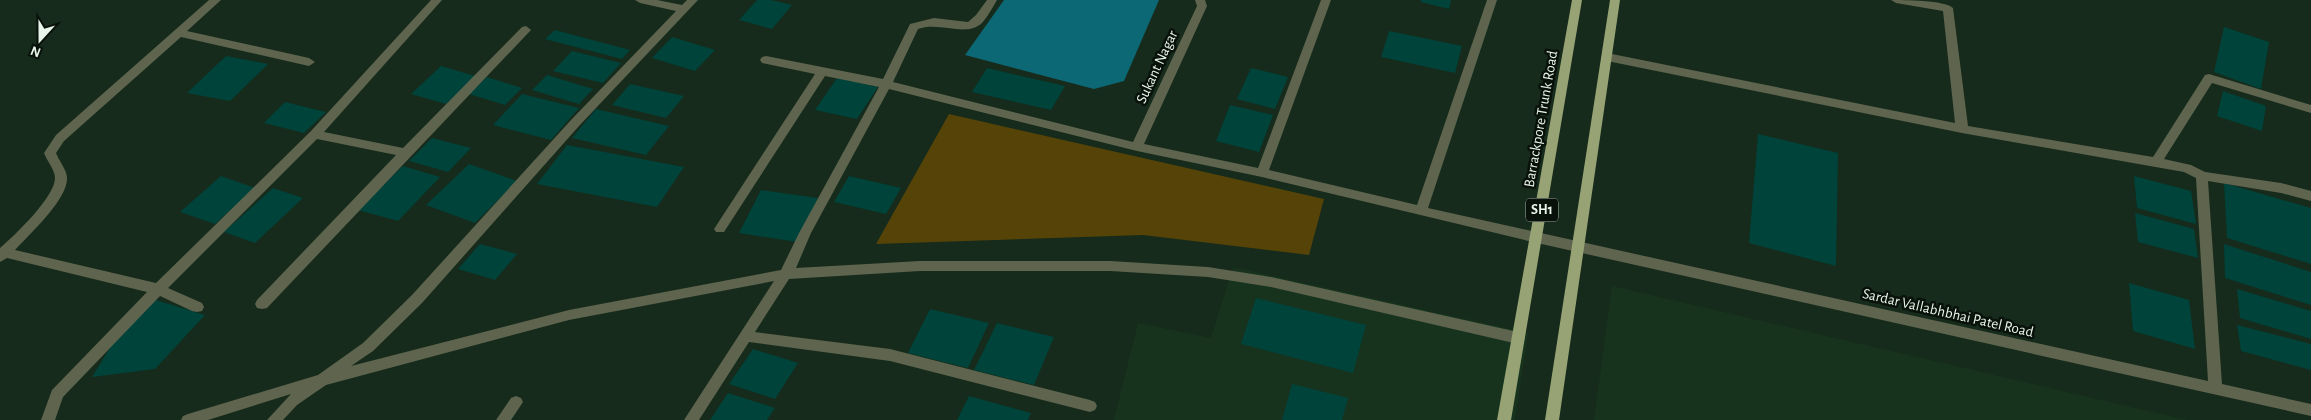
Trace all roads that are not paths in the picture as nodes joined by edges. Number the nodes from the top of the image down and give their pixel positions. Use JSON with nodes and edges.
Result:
{"nodes":[{"id":1,"x":216,"y":0,"type":"edge"},
{"id":2,"x":437,"y":0,"type":"edge"},
{"id":3,"x":640,"y":0,"type":"edge"},
{"id":4,"x":992,"y":0,"type":"edge"},
{"id":5,"x":1200,"y":0,"type":"edge"},
{"id":6,"x":1326,"y":0,"type":"edge"},
{"id":7,"x":1492,"y":0,"type":"edge"},
{"id":8,"x":1577,"y":0,"type":"edge"},
{"id":9,"x":1615,"y":0,"type":"edge"},
{"id":10,"x":1896,"y":0,"type":"edge"},
{"id":11,"x":1909,"y":1,"type":"edge"},
{"id":12,"x":688,"y":5,"type":"edge"},
{"id":13,"x":526,"y":30,"type":"dead end"},
{"id":14,"x":179,"y":33,"type":"junction"},
{"id":15,"x":1607,"y":57,"type":"junction"},
{"id":16,"x":766,"y":60,"type":"dead end"},
{"id":17,"x":309,"y":62,"type":"dead end"},
{"id":18,"x":822,"y":71,"type":"junction"},
{"id":19,"x":886,"y":84,"type":"junction"},
{"id":20,"x":2311,"y":109,"type":"edge"},
{"id":21,"x":1962,"y":129,"type":"junction"},
{"id":22,"x":316,"y":134,"type":"junction"},
{"id":23,"x":1137,"y":147,"type":"junction"},
{"id":24,"x":405,"y":153,"type":"junction"},
{"id":25,"x":2156,"y":162,"type":"junction"},
{"id":26,"x":1262,"y":173,"type":"junction"},
{"id":27,"x":2202,"y":176,"type":"junction"},
{"id":28,"x":2311,"y":196,"type":"edge"},
{"id":29,"x":1421,"y":211,"type":"junction"},
{"id":30,"x":720,"y":230,"type":"dead end"},
{"id":31,"x":1537,"y":238,"type":"junction"},
{"id":32,"x":1577,"y":247,"type":"junction"},
{"id":33,"x":2,"y":254,"type":"edge"},
{"id":34,"x":786,"y":274,"type":"junction"},
{"id":35,"x":158,"y":289,"type":"junction"},
{"id":36,"x":262,"y":304,"type":"dead end"},
{"id":37,"x":197,"y":307,"type":"dead end"},
{"id":38,"x":745,"y":336,"type":"junction"},
{"id":39,"x":1518,"y":338,"type":"junction"},
{"id":40,"x":324,"y":379,"type":"junction"},
{"id":41,"x":2215,"y":388,"type":"junction"},
{"id":42,"x":516,"y":402,"type":"dead end"},
{"id":43,"x":1090,"y":406,"type":"dead end"},
{"id":44,"x":2311,"y":410,"type":"edge"},
{"id":45,"x":48,"y":420,"type":"edge"},
{"id":46,"x":188,"y":420,"type":"edge"},
{"id":47,"x":274,"y":420,"type":"edge"},
{"id":48,"x":503,"y":420,"type":"edge"},
{"id":49,"x":691,"y":420,"type":"edge"},
{"id":50,"x":1504,"y":420,"type":"edge"},
{"id":51,"x":1552,"y":420,"type":"edge"}],
"edges":[{"from":1,"to":14,"type":"street"},
{"from":2,"to":22,"type":"street"},
{"from":3,"to":12,"type":"street"},
{"from":4,"to":19,"type":"street"},
{"from":5,"to":23,"type":"street","name":"Sukant Nagar"},
{"from":6,"to":26,"type":"street"},
{"from":7,"to":29,"type":"street"},
{"from":8,"to":31,"type":"main road","name":"Barrackpore Trunk Road","number":"SH1"},
{"from":9,"to":15,"type":"main road"},
{"from":10,"to":11,"type":"street"},
{"from":11,"to":21,"type":"street"},
{"from":12,"to":40,"type":"street"},
{"from":13,"to":24,"type":"street"},
{"from":14,"to":17,"type":"street"},
{"from":14,"to":33,"type":"street"},
{"from":15,"to":21,"type":"street"},
{"from":15,"to":32,"type":"main road"},
{"from":16,"to":18,"type":"street","name":"Sardar Vallabhbhai Patel Road"},
{"from":18,"to":19,"type":"street","name":"Sardar Vallabhbhai Patel Road"},
{"from":18,"to":30,"type":"street"},
{"from":19,"to":23,"type":"street","name":"Sardar Vallabhbhai Patel Road"},
{"from":19,"to":34,"type":"street"},
{"from":20,"to":25,"type":"street"},
{"from":21,"to":25,"type":"street"},
{"from":22,"to":24,"type":"street"},
{"from":22,"to":35,"type":"street"},
{"from":23,"to":26,"type":"street","name":"Sardar Vallabhbhai Patel Road"},
{"from":24,"to":36,"type":"street"},
{"from":25,"to":27,"type":"street"},
{"from":26,"to":29,"type":"street","name":"Sardar Vallabhbhai Patel Road"},
{"from":27,"to":28,"type":"street"},
{"from":27,"to":41,"type":"street"},
{"from":29,"to":31,"type":"street","name":"Sardar Vallabhbhai Patel Road"},
{"from":31,"to":32,"type":"street","name":"Sardar Vallabhbhai Patel Road"},
{"from":31,"to":39,"type":"main road","name":"Barrackpore Trunk Road","number":"SH1"},
{"from":32,"to":41,"type":"street","name":"Sardar Vallabhbhai Patel Road"},
{"from":32,"to":51,"type":"main road"},
{"from":33,"to":35,"type":"street"},
{"from":34,"to":38,"type":"street"},
{"from":34,"to":39,"type":"street"},
{"from":34,"to":40,"type":"street"},
{"from":35,"to":37,"type":"street"},
{"from":35,"to":45,"type":"street"},
{"from":38,"to":43,"type":"street"},
{"from":38,"to":49,"type":"street"},
{"from":39,"to":50,"type":"main road","name":"Barrackpore Trunk Road","number":"SH1"},
{"from":40,"to":46,"type":"street"},
{"from":40,"to":47,"type":"street"},
{"from":41,"to":44,"type":"street","name":"Sardar Vallabhbhai Patel Road"},
{"from":42,"to":48,"type":"street"}]}
